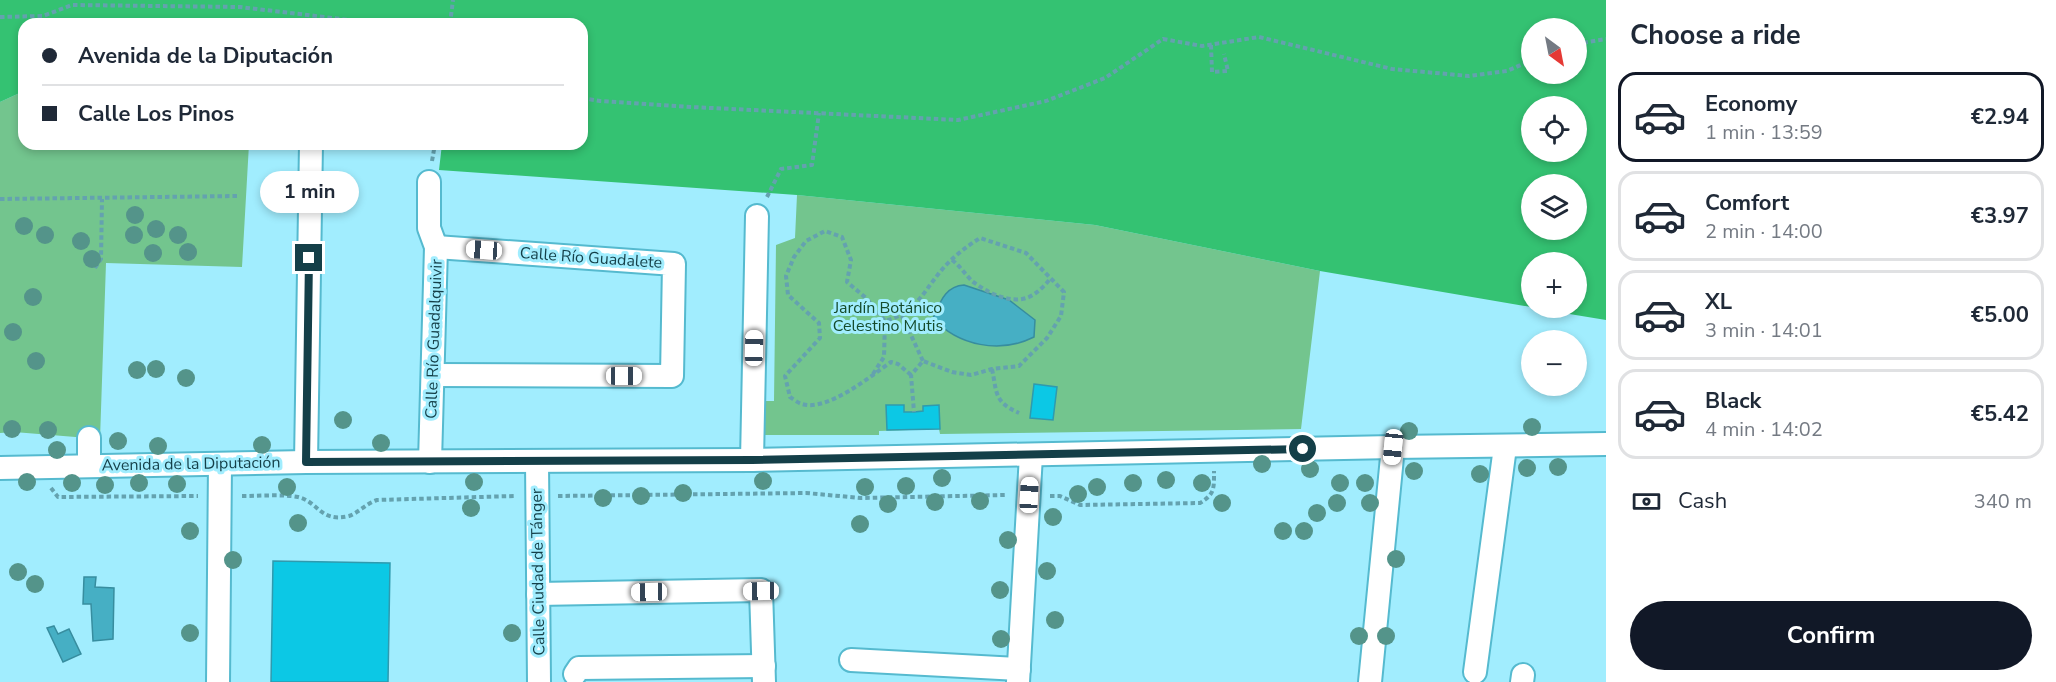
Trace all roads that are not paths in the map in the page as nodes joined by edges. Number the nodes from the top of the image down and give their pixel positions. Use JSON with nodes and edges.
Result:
{"nodes":[{"id":1,"x":311,"y":150,"type":"edge"},
{"id":2,"x":429,"y":182,"type":"dead end"},
{"id":3,"x":757,"y":216,"type":"road end"},
{"id":4,"x":436,"y":247,"type":"junction"},
{"id":5,"x":433,"y":375,"type":"junction"},
{"id":6,"x":89,"y":438,"type":"dead end"},
{"id":7,"x":1606,"y":444,"type":"edge"},
{"id":8,"x":1393,"y":447,"type":"junction"},
{"id":9,"x":1505,"y":447,"type":"junction"},
{"id":10,"x":1031,"y":455,"type":"junction"},
{"id":11,"x":752,"y":460,"type":"junction"},
{"id":12,"x":306,"y":462,"type":"junction"},
{"id":13,"x":430,"y":462,"type":"junction"},
{"id":14,"x":537,"y":462,"type":"junction"},
{"id":15,"x":220,"y":464,"type":"junction"},
{"id":16,"x":89,"y":466,"type":"junction"},
{"id":17,"x":0,"y":468,"type":"edge"},
{"id":18,"x":538,"y":594,"type":"junction"},
{"id":19,"x":851,"y":660,"type":"dead end"},
{"id":20,"x":1475,"y":672,"type":"dead end"},
{"id":21,"x":575,"y":674,"type":"junction"},
{"id":22,"x":764,"y":674,"type":"edge"},
{"id":23,"x":1019,"y":675,"type":"edge"},
{"id":24,"x":539,"y":678,"type":"edge"},
{"id":25,"x":218,"y":682,"type":"edge"},
{"id":26,"x":599,"y":682,"type":"edge"},
{"id":27,"x":1370,"y":682,"type":"edge"}],
"edges":[{"from":1,"to":12,"type":"street"},
{"from":2,"to":4,"type":"street","name":"Calle Río Guadalquivir"},
{"from":3,"to":11,"type":"street"},
{"from":4,"to":5,"type":"street","name":"Calle Río Guadalquivir"},
{"from":4,"to":5,"type":"street","name":"Calle Río Guadalete"},
{"from":5,"to":13,"type":"street","name":"Calle Río Guadalquivir"},
{"from":6,"to":16,"type":"street"},
{"from":7,"to":9,"type":"street","name":"Avenida de la Diputación"},
{"from":8,"to":9,"type":"street","name":"Avenida de la Diputación"},
{"from":8,"to":10,"type":"street","name":"Avenida de la Diputación"},
{"from":8,"to":27,"type":"street"},
{"from":9,"to":20,"type":"street"},
{"from":10,"to":11,"type":"street","name":"Avenida de la Diputación"},
{"from":10,"to":23,"type":"street"},
{"from":11,"to":14,"type":"street","name":"Avenida de la Diputación"},
{"from":12,"to":13,"type":"street","name":"Avenida de la Diputación"},
{"from":12,"to":15,"type":"street","name":"Avenida de la Diputación"},
{"from":13,"to":14,"type":"street","name":"Avenida de la Diputación"},
{"from":14,"to":18,"type":"street","name":"Calle Ciudad de Tánger"},
{"from":15,"to":16,"type":"street","name":"Avenida de la Diputación"},
{"from":15,"to":25,"type":"street"},
{"from":16,"to":17,"type":"street","name":"Avenida de la Diputación"},
{"from":18,"to":22,"type":"street"},
{"from":18,"to":24,"type":"street","name":"Calle Ciudad de Tánger"},
{"from":19,"to":23,"type":"street"},
{"from":21,"to":22,"type":"street"},
{"from":21,"to":24,"type":"street"},
{"from":21,"to":26,"type":"street"}]}
